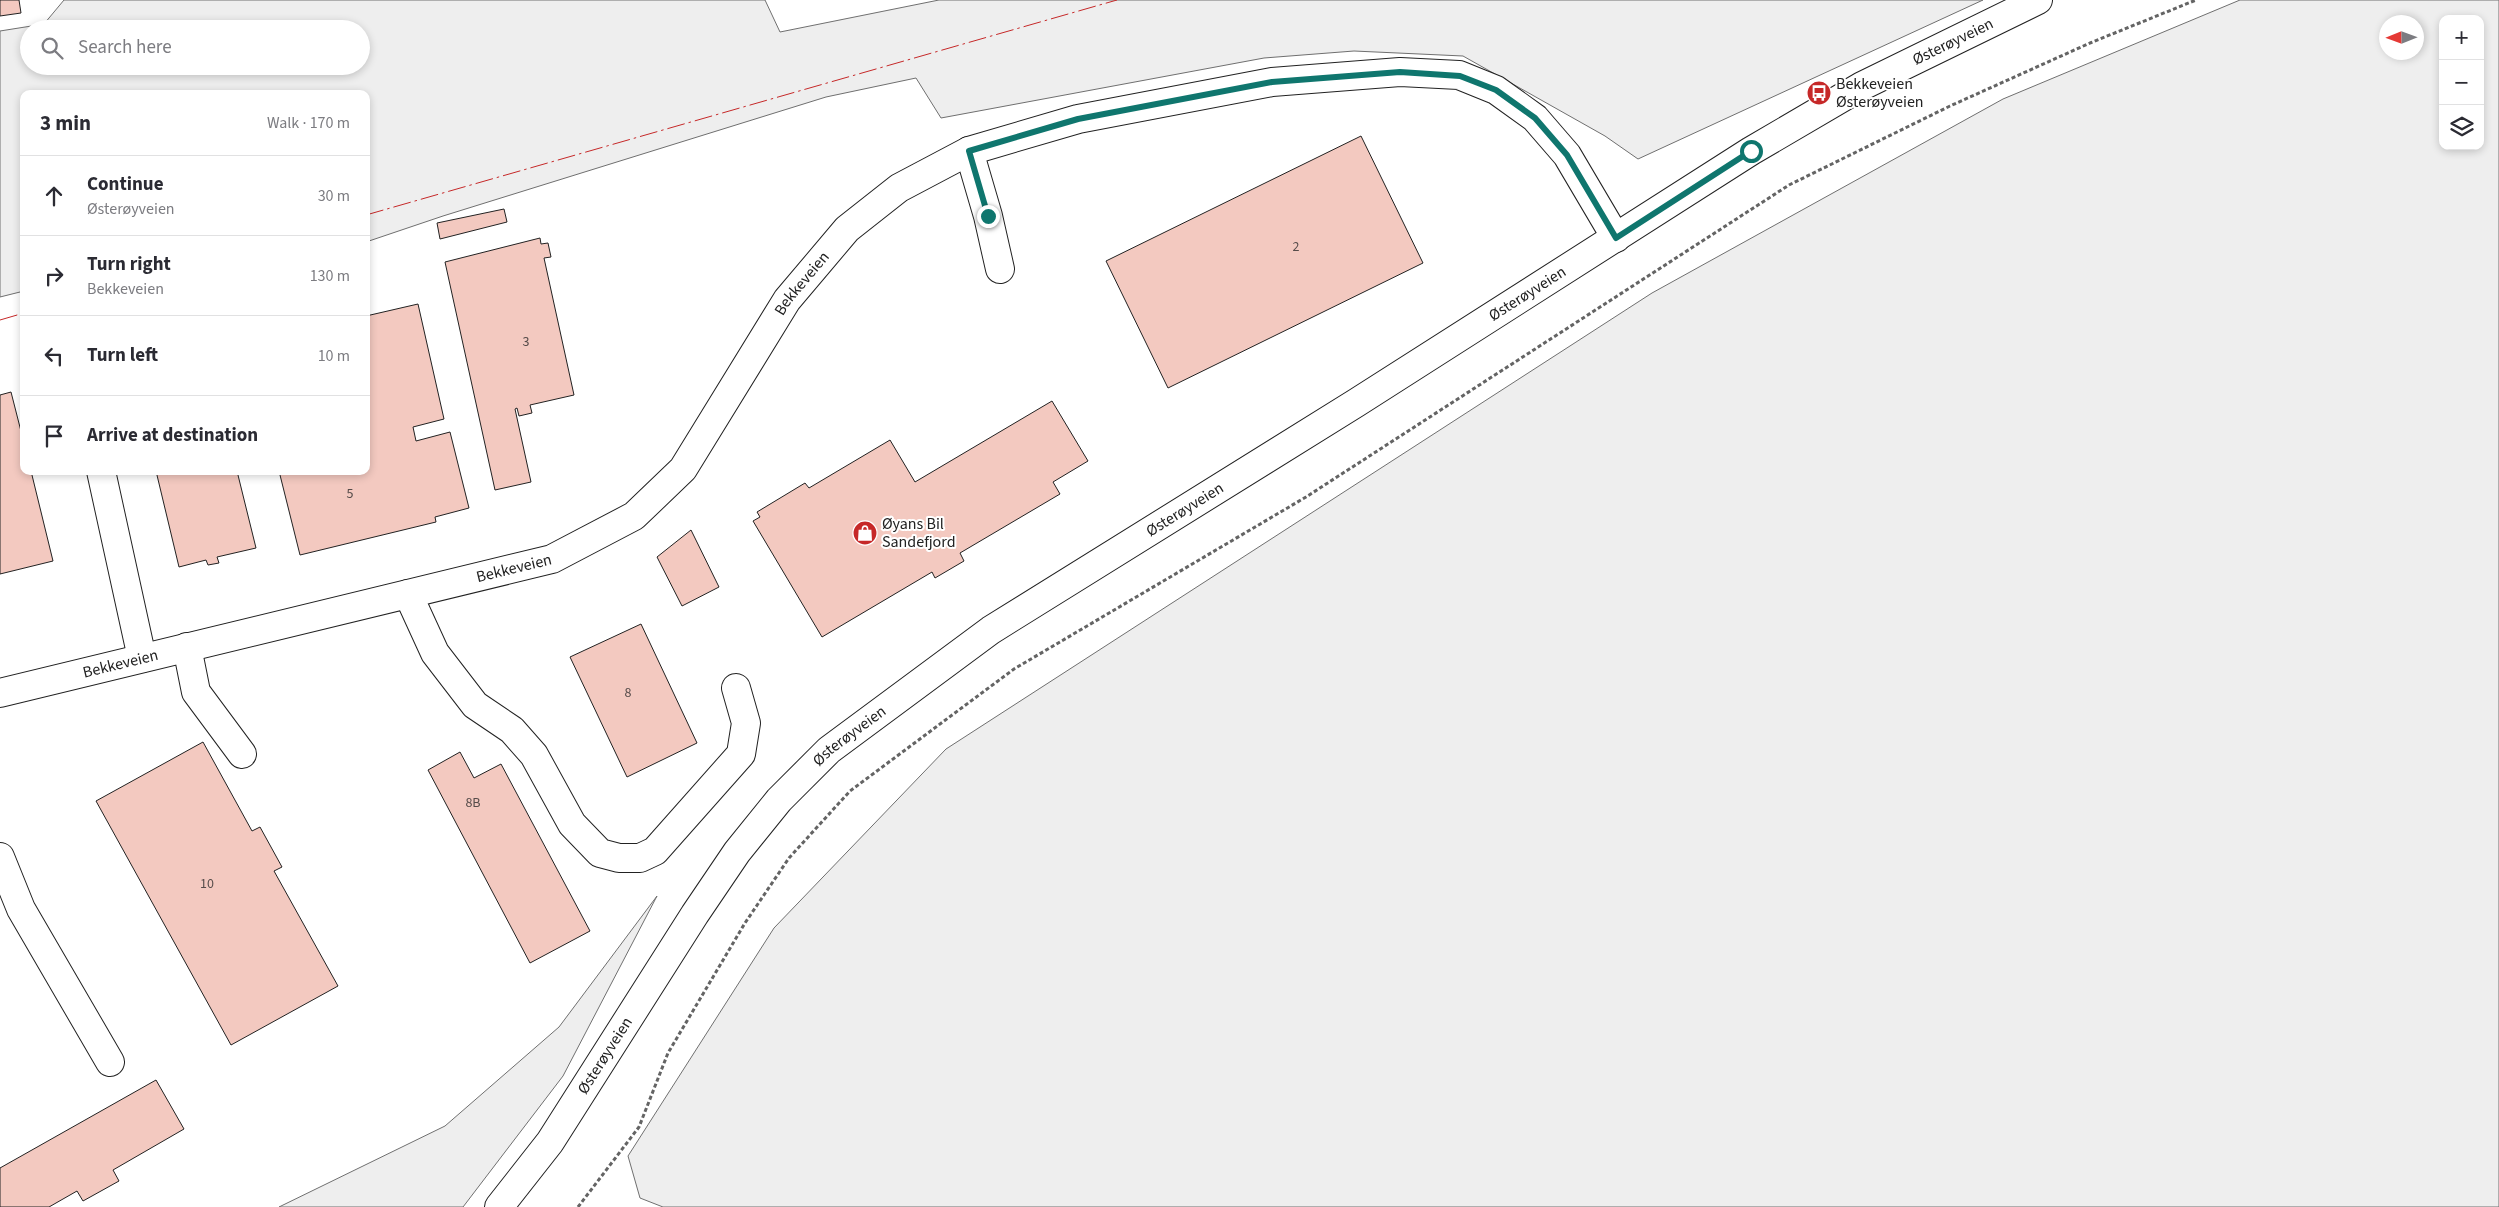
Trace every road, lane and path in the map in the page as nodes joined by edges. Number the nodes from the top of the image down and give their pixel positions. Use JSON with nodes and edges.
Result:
{"nodes":[{"id":1,"x":2038,"y":0,"type":"edge"},
{"id":2,"x":2196,"y":0,"type":"edge"},
{"id":3,"x":969,"y":151,"type":"junction"},
{"id":4,"x":1616,"y":238,"type":"junction"},
{"id":5,"x":1000,"y":269,"type":"dead end"},
{"id":6,"x":102,"y":475,"type":"edge"},
{"id":7,"x":408,"y":594,"type":"junction"},
{"id":8,"x":187,"y":648,"type":"junction"},
{"id":9,"x":142,"y":658,"type":"junction"},
{"id":10,"x":736,"y":688,"type":"dead end"},
{"id":11,"x":0,"y":693,"type":"edge"},
{"id":12,"x":242,"y":754,"type":"dead end"},
{"id":13,"x":0,"y":857,"type":"edge"},
{"id":14,"x":110,"y":1062,"type":"dead end"},
{"id":15,"x":499,"y":1207,"type":"edge"},
{"id":16,"x":578,"y":1207,"type":"edge"}],
"edges":[{"from":1,"to":4,"type":"main road","name":"Østerøyveien"},
{"from":2,"to":16,"type":"path"},
{"from":3,"to":4,"type":"main road","name":"Bekkeveien"},
{"from":3,"to":5,"type":"main road"},
{"from":3,"to":7,"type":"main road","name":"Bekkeveien"},
{"from":4,"to":15,"type":"main road","name":"Østerøyveien"},
{"from":6,"to":9,"type":"main road"},
{"from":7,"to":8,"type":"main road","name":"Bekkeveien"},
{"from":7,"to":10,"type":"main road"},
{"from":8,"to":9,"type":"main road","name":"Bekkeveien"},
{"from":8,"to":12,"type":"main road"},
{"from":9,"to":11,"type":"main road","name":"Bekkeveien"},
{"from":13,"to":14,"type":"main road"}]}
